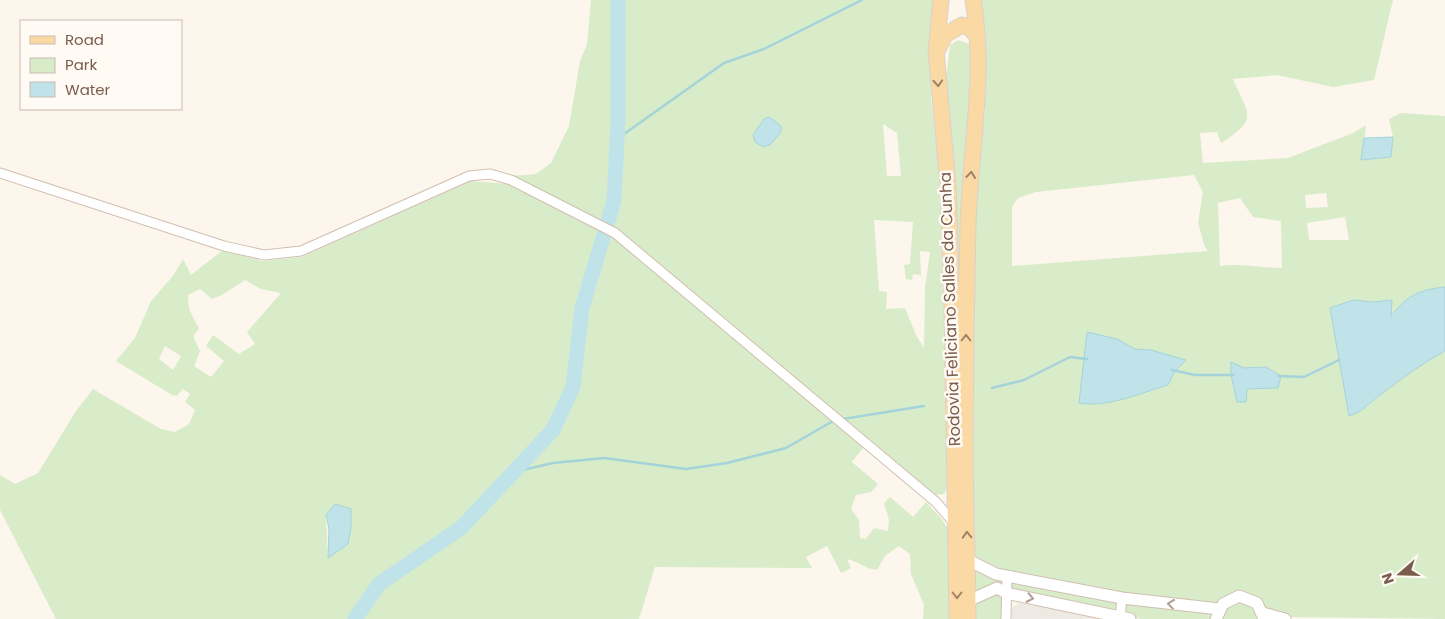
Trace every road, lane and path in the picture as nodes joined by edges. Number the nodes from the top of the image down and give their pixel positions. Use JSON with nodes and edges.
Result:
{"nodes":[{"id":1,"x":941,"y":0,"type":"edge"},
{"id":2,"x":973,"y":0,"type":"edge"},
{"id":3,"x":978,"y":38,"type":"junction"},
{"id":4,"x":936,"y":52,"type":"junction"},
{"id":5,"x":0,"y":173,"type":"edge"},
{"id":6,"x":954,"y":488,"type":"junction"},
{"id":7,"x":936,"y":502,"type":"junction"},
{"id":8,"x":954,"y":523,"type":"junction"},
{"id":9,"x":968,"y":560,"type":"junction"},
{"id":10,"x":1007,"y":576,"type":"junction"},
{"id":11,"x":1006,"y":593,"type":"junction"},
{"id":12,"x":1122,"y":598,"type":"junction"},
{"id":13,"x":968,"y":601,"type":"junction"},
{"id":14,"x":1218,"y":614,"type":"edge"},
{"id":15,"x":1264,"y":616,"type":"edge"},
{"id":16,"x":1124,"y":618,"type":"edge"},
{"id":17,"x":957,"y":619,"type":"edge"},
{"id":18,"x":968,"y":619,"type":"edge"},
{"id":19,"x":1006,"y":619,"type":"edge"},
{"id":20,"x":1285,"y":619,"type":"edge"}],
"edges":[{"from":1,"to":4,"type":"main road","name":"Rodovia Feliciano Salles da Cunha"},
{"from":2,"to":3,"type":"main road","name":"Rodovia Feliciano Salles da Cunha"},
{"from":3,"to":4,"type":"main road"},
{"from":9,"to":3,"type":"main road","name":"Rodovia Feliciano Salles da Cunha","one_way":true},
{"from":4,"to":6,"type":"main road","name":"Rodovia Feliciano Salles da Cunha","one_way":true},
{"from":5,"to":7,"type":"street"},
{"from":6,"to":7,"type":"street"},
{"from":6,"to":8,"type":"main road","name":"Rodovia Feliciano Salles da Cunha"},
{"from":7,"to":8,"type":"street"},
{"from":8,"to":17,"type":"main road","name":"Rodovia Feliciano Salles da Cunha","one_way":true},
{"from":9,"to":10,"type":"street"},
{"from":9,"to":13,"type":"main road","name":"Rodovia Feliciano Salles da Cunha"},
{"from":10,"to":11,"type":"street"},
{"from":10,"to":12,"type":"street"},
{"from":11,"to":13,"type":"street"},
{"from":11,"to":16,"type":"street","one_way":true},
{"from":11,"to":19,"type":"street"},
{"from":14,"to":12,"type":"street","one_way":true},
{"from":12,"to":16,"type":"street"},
{"from":13,"to":18,"type":"main road","name":"Rodovia Feliciano Salles da Cunha"},
{"from":14,"to":15,"type":"street"},
{"from":15,"to":20,"type":"street"}]}
